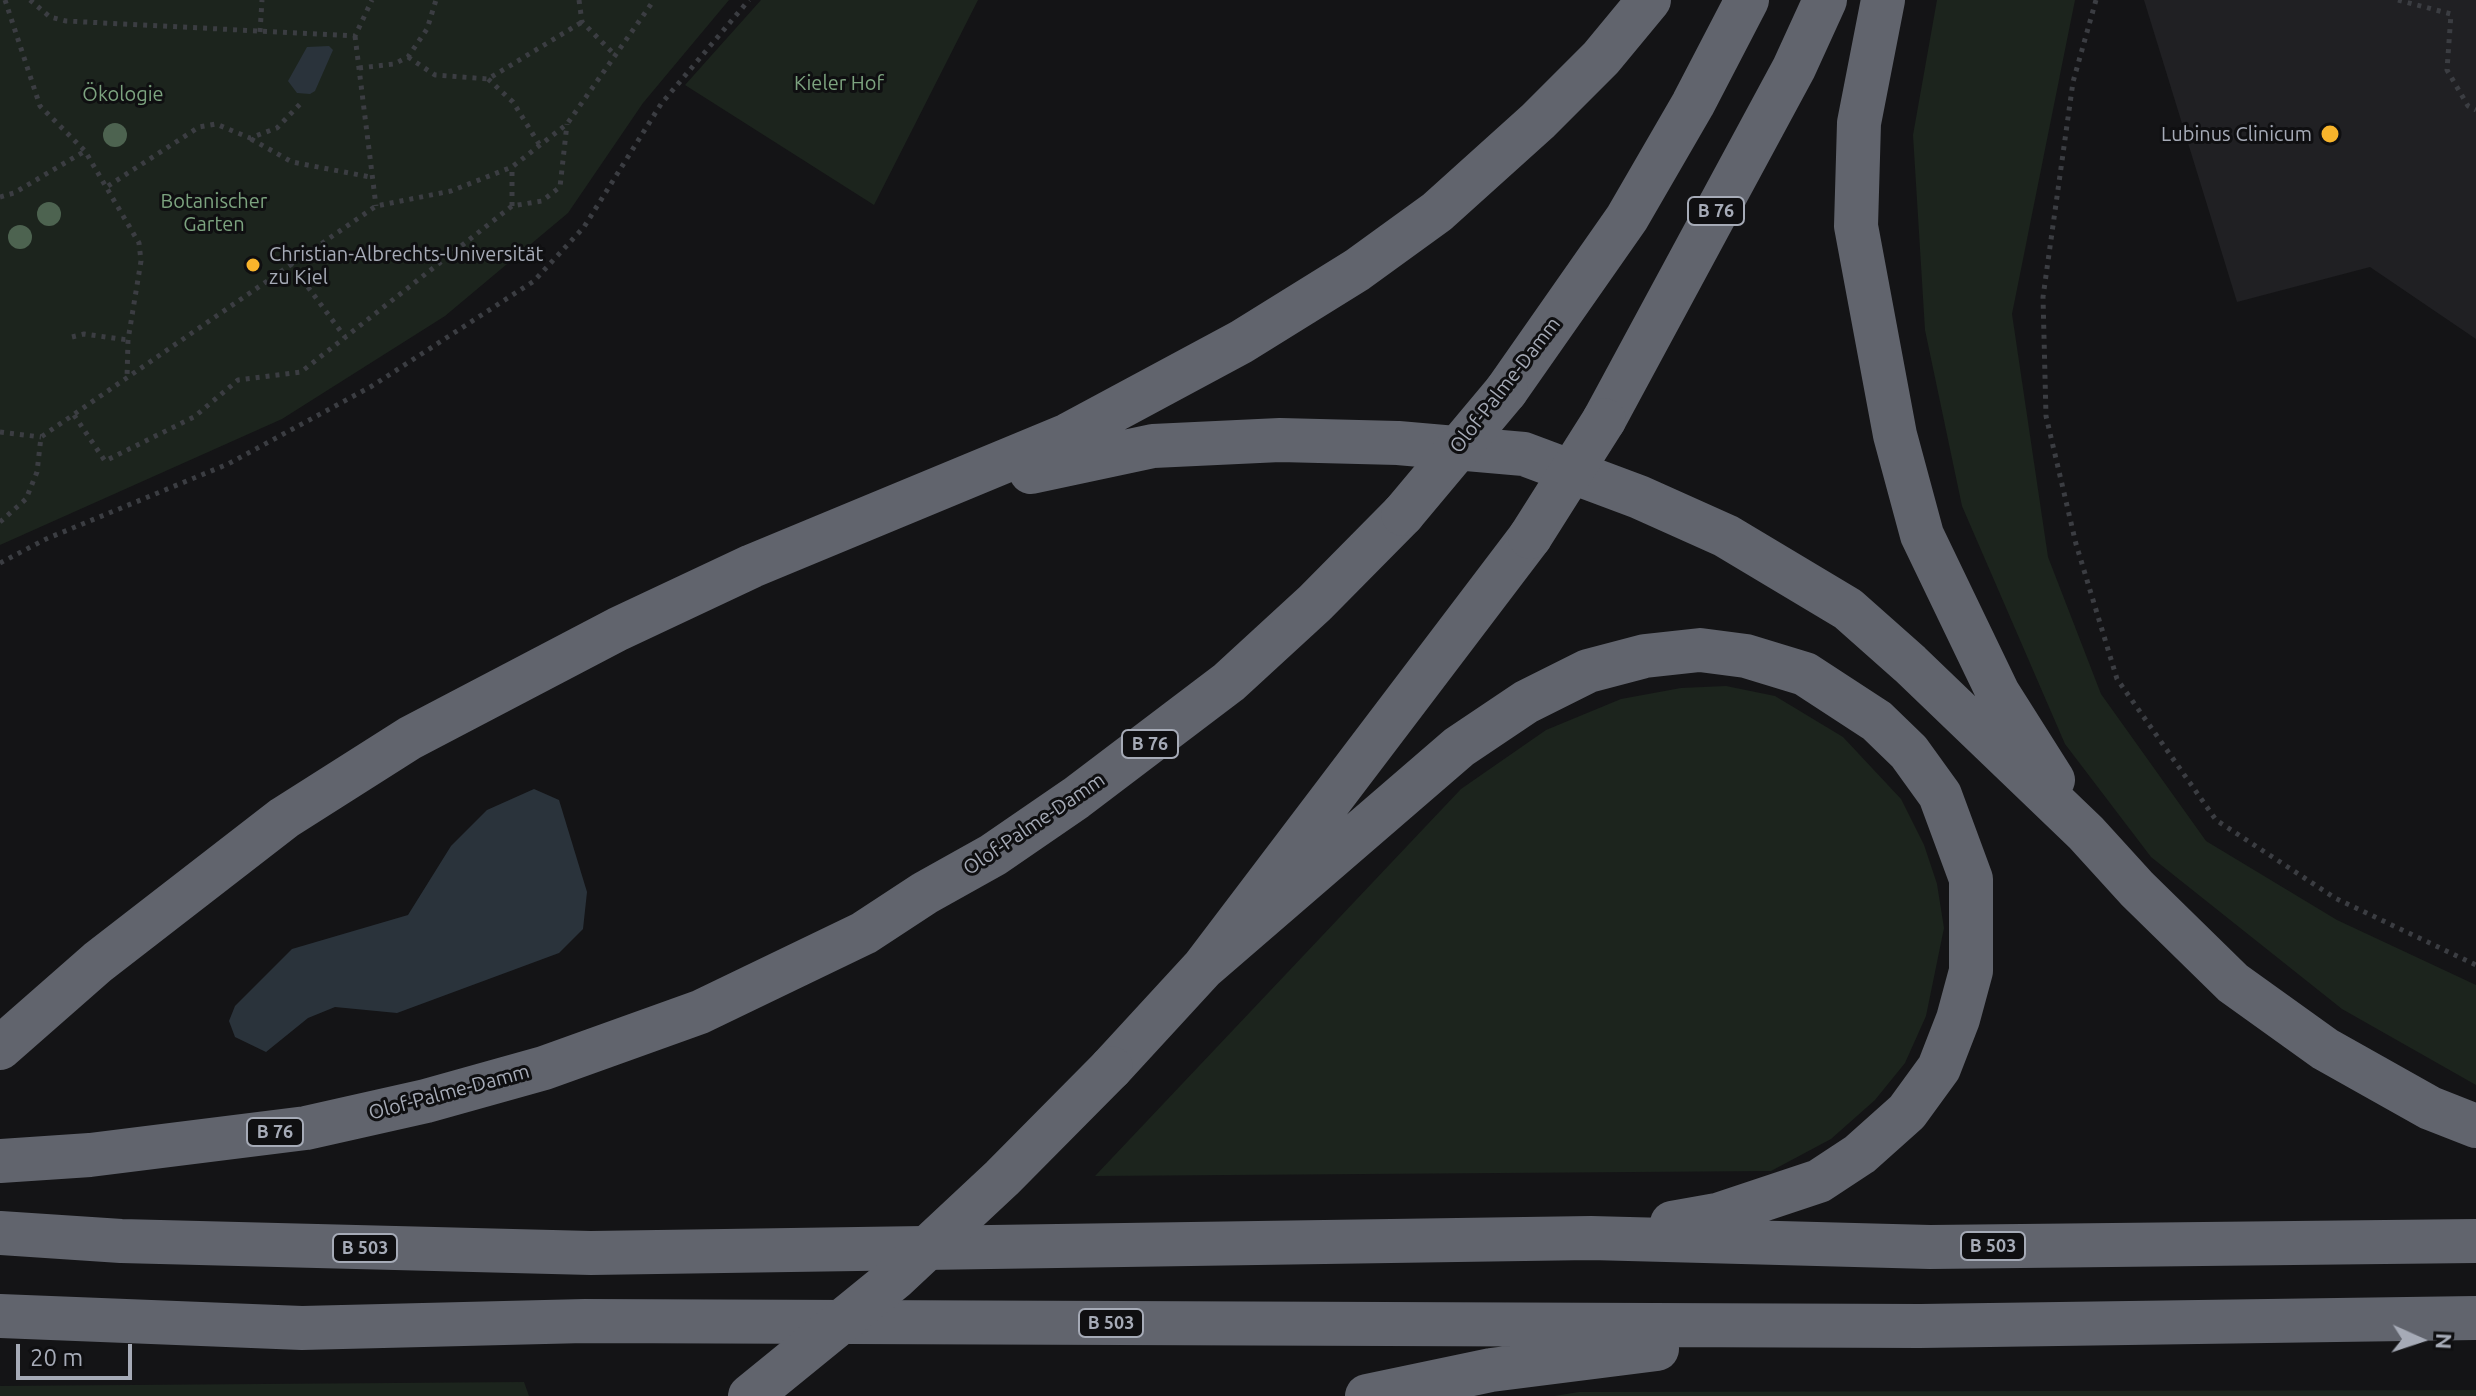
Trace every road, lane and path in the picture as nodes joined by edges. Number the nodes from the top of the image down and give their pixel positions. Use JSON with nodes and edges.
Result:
{"nodes":[{"id":1,"x":5,"y":0,"type":"edge"},
{"id":2,"x":30,"y":0,"type":"edge"},
{"id":3,"x":262,"y":0,"type":"edge"},
{"id":4,"x":372,"y":0,"type":"edge"},
{"id":5,"x":436,"y":0,"type":"edge"},
{"id":6,"x":579,"y":0,"type":"edge"},
{"id":7,"x":654,"y":0,"type":"edge"},
{"id":8,"x":749,"y":0,"type":"edge"},
{"id":9,"x":1649,"y":0,"type":"edge"},
{"id":10,"x":1747,"y":0,"type":"edge"},
{"id":11,"x":1825,"y":0,"type":"edge"},
{"id":12,"x":1883,"y":0,"type":"edge"},
{"id":13,"x":2096,"y":0,"type":"edge"},
{"id":14,"x":2398,"y":0,"type":"edge"},
{"id":15,"x":582,"y":22,"type":"junction"},
{"id":16,"x":260,"y":32,"type":"junction"},
{"id":17,"x":355,"y":36,"type":"junction"},
{"id":18,"x":615,"y":55,"type":"junction"},
{"id":19,"x":408,"y":57,"type":"junction"},
{"id":20,"x":359,"y":68,"type":"junction"},
{"id":21,"x":488,"y":79,"type":"junction"},
{"id":22,"x":301,"y":103,"type":"dead end"},
{"id":23,"x":2476,"y":110,"type":"edge"},
{"id":24,"x":567,"y":124,"type":"junction"},
{"id":25,"x":250,"y":138,"type":"junction"},
{"id":26,"x":539,"y":144,"type":"junction"},
{"id":27,"x":85,"y":151,"type":"junction"},
{"id":28,"x":512,"y":167,"type":"junction"},
{"id":29,"x":370,"y":177,"type":"junction"},
{"id":30,"x":108,"y":186,"type":"junction"},
{"id":31,"x":0,"y":197,"type":"edge"},
{"id":32,"x":376,"y":206,"type":"junction"},
{"id":33,"x":512,"y":206,"type":"junction"},
{"id":34,"x":290,"y":263,"type":"junction"},
{"id":35,"x":72,"y":337,"type":"dead end"},
{"id":36,"x":345,"y":337,"type":"junction"},
{"id":37,"x":128,"y":340,"type":"junction"},
{"id":38,"x":126,"y":379,"type":"junction"},
{"id":39,"x":74,"y":415,"type":"junction"},
{"id":40,"x":0,"y":432,"type":"edge"},
{"id":41,"x":41,"y":437,"type":"junction"},
{"id":42,"x":901,"y":505,"type":"junction"},
{"id":43,"x":0,"y":522,"type":"edge"},
{"id":44,"x":0,"y":563,"type":"edge"},
{"id":45,"x":2086,"y":833,"type":"junction"},
{"id":46,"x":2476,"y":965,"type":"edge"},
{"id":47,"x":1203,"y":968,"type":"junction"},
{"id":48,"x":6,"y":1043,"type":"edge"},
{"id":49,"x":2476,"y":1126,"type":"edge"},
{"id":50,"x":0,"y":1161,"type":"edge"},
{"id":51,"x":0,"y":1233,"type":"edge"},
{"id":52,"x":1591,"y":1238,"type":"junction"},
{"id":53,"x":2476,"y":1241,"type":"edge"},
{"id":54,"x":0,"y":1316,"type":"edge"},
{"id":55,"x":2476,"y":1318,"type":"edge"},
{"id":56,"x":1920,"y":1326,"type":"junction"},
{"id":57,"x":750,"y":1396,"type":"edge"},
{"id":58,"x":1367,"y":1396,"type":"edge"}],
"edges":[{"from":1,"to":27,"type":"path"},
{"from":2,"to":16,"type":"path"},
{"from":3,"to":16,"type":"path"},
{"from":4,"to":17,"type":"path"},
{"from":5,"to":19,"type":"path"},
{"from":6,"to":15,"type":"path"},
{"from":7,"to":18,"type":"path"},
{"from":8,"to":44,"type":"path"},
{"from":9,"to":42,"type":"highway"},
{"from":10,"to":50,"type":"highway","name":"Olof-Palme-Damm","number":"B 76","bridge":true},
{"from":11,"to":47,"type":"highway","number":"B 76","bridge":true},
{"from":12,"to":45,"type":"highway"},
{"from":13,"to":46,"type":"path"},
{"from":14,"to":23,"type":"path"},
{"from":15,"to":18,"type":"path"},
{"from":15,"to":21,"type":"path"},
{"from":16,"to":17,"type":"path"},
{"from":17,"to":20,"type":"path"},
{"from":18,"to":24,"type":"path"},
{"from":19,"to":20,"type":"path"},
{"from":19,"to":21,"type":"path"},
{"from":20,"to":29,"type":"path"},
{"from":21,"to":26,"type":"path"},
{"from":22,"to":25,"type":"path"},
{"from":24,"to":26,"type":"path"},
{"from":24,"to":33,"type":"path"},
{"from":25,"to":29,"type":"path"},
{"from":25,"to":30,"type":"path"},
{"from":26,"to":28,"type":"path"},
{"from":27,"to":30,"type":"path"},
{"from":27,"to":31,"type":"path"},
{"from":28,"to":32,"type":"path"},
{"from":28,"to":33,"type":"path"},
{"from":29,"to":32,"type":"path"},
{"from":30,"to":37,"type":"path"},
{"from":32,"to":34,"type":"path"},
{"from":33,"to":36,"type":"path"},
{"from":34,"to":36,"type":"path"},
{"from":34,"to":38,"type":"path"},
{"from":35,"to":37,"type":"path"},
{"from":36,"to":39,"type":"path"},
{"from":37,"to":38,"type":"path"},
{"from":38,"to":39,"type":"path"},
{"from":39,"to":41,"type":"path"},
{"from":40,"to":41,"type":"path"},
{"from":41,"to":43,"type":"path"},
{"from":42,"to":45,"type":"highway"},
{"from":42,"to":48,"type":"highway"},
{"from":45,"to":49,"type":"highway"},
{"from":47,"to":52,"type":"highway"},
{"from":47,"to":57,"type":"highway","number":"B 76","bridge":true},
{"from":51,"to":52,"type":"highway","number":"B 503"},
{"from":52,"to":53,"type":"highway","number":"B 503"},
{"from":54,"to":56,"type":"highway","number":"B 503"},
{"from":55,"to":56,"type":"highway","number":"B 503"},
{"from":56,"to":58,"type":"highway"}]}
